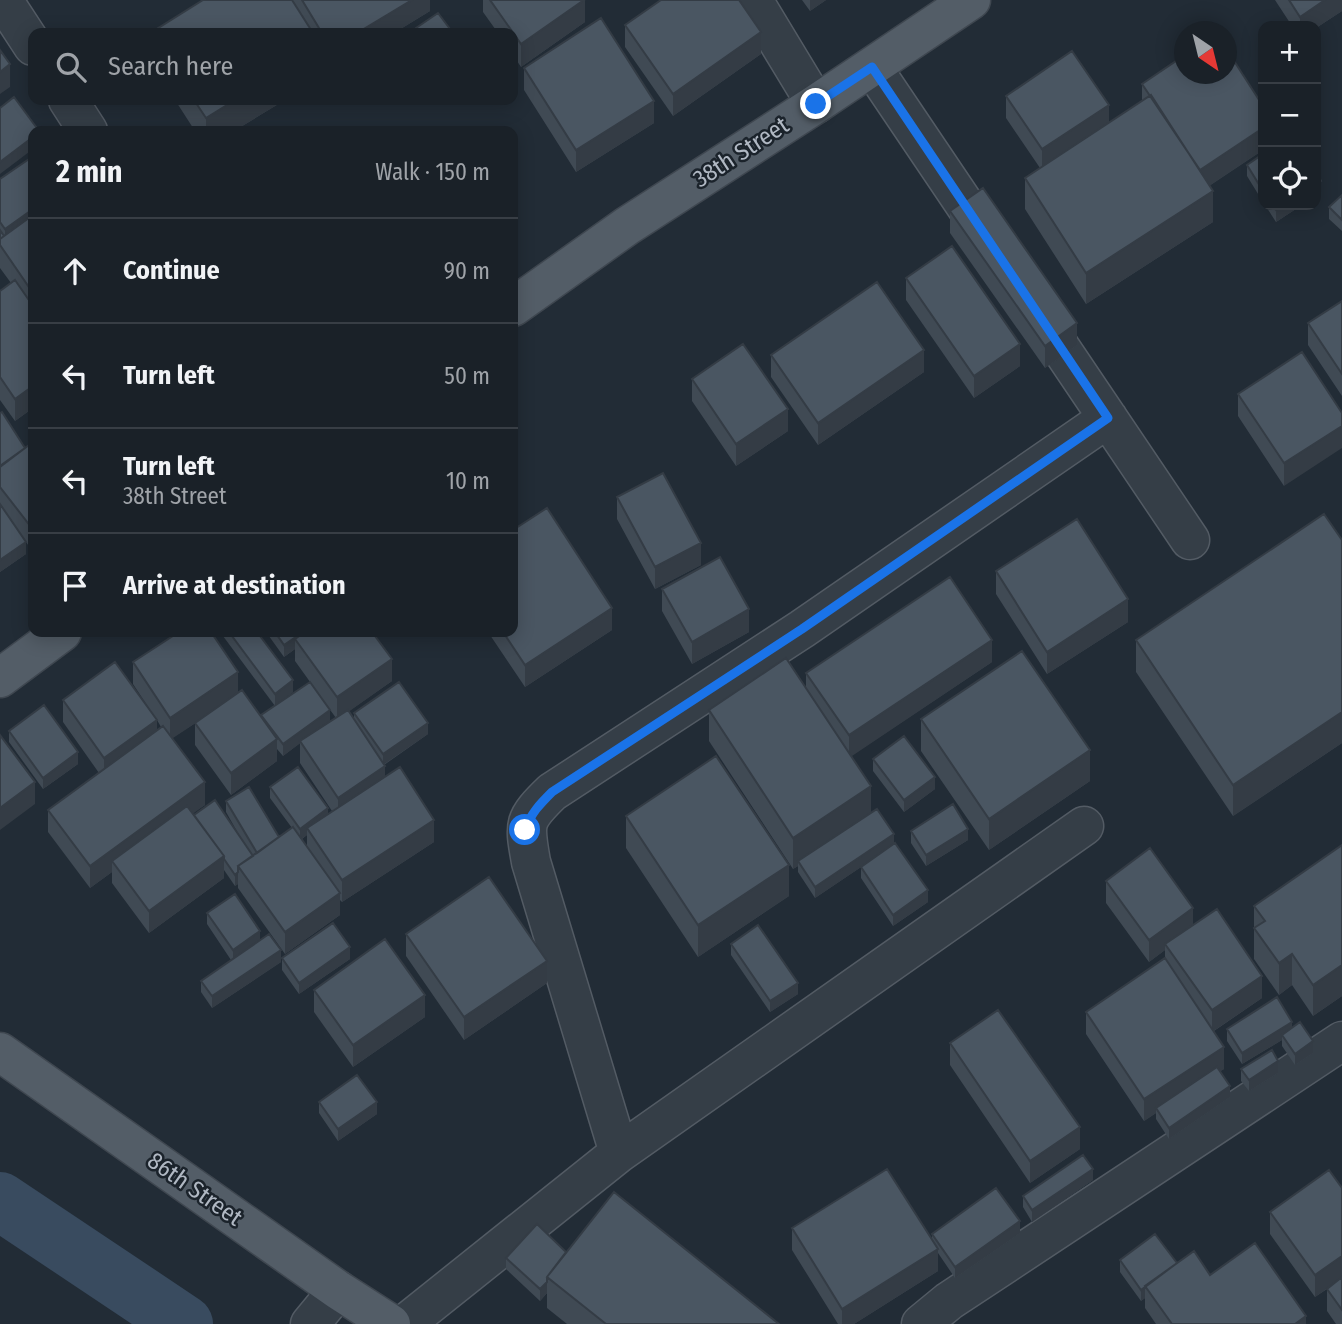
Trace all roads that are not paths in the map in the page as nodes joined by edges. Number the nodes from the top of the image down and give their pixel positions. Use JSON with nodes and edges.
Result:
{"nodes":[{"id":1,"x":2,"y":0,"type":"edge"},
{"id":2,"x":753,"y":0,"type":"edge"},
{"id":3,"x":971,"y":0,"type":"edge"},
{"id":4,"x":28,"y":39,"type":"edge"},
{"id":5,"x":872,"y":67,"type":"junction"},
{"id":6,"x":816,"y":104,"type":"junction"},
{"id":7,"x":71,"y":105,"type":"edge"},
{"id":8,"x":86,"y":126,"type":"edge"},
{"id":9,"x":518,"y":303,"type":"edge"},
{"id":10,"x":1108,"y":418,"type":"junction"},
{"id":11,"x":1190,"y":540,"type":"dead end"},
{"id":12,"x":55,"y":637,"type":"edge"},
{"id":13,"x":0,"y":678,"type":"edge"},
{"id":14,"x":1084,"y":826,"type":"dead end"},
{"id":15,"x":1342,"y":1041,"type":"edge"},
{"id":16,"x":0,"y":1052,"type":"edge"},
{"id":17,"x":619,"y":1153,"type":"junction"},
{"id":18,"x":338,"y":1290,"type":"junction"},
{"id":19,"x":310,"y":1324,"type":"edge"},
{"id":20,"x":391,"y":1324,"type":"edge"},
{"id":21,"x":405,"y":1324,"type":"edge"},
{"id":22,"x":921,"y":1324,"type":"edge"}],
"edges":[{"from":1,"to":4,"type":"street"},
{"from":2,"to":6,"type":"street"},
{"from":3,"to":5,"type":"main road","name":"38th Street"},
{"from":5,"to":6,"type":"main road","name":"38th Street"},
{"from":5,"to":10,"type":"street"},
{"from":6,"to":9,"type":"main road","name":"38th Street"},
{"from":7,"to":8,"type":"street"},
{"from":10,"to":11,"type":"street"},
{"from":10,"to":17,"type":"street"},
{"from":12,"to":13,"type":"main road"},
{"from":14,"to":17,"type":"street"},
{"from":15,"to":22,"type":"street"},
{"from":16,"to":18,"type":"main road","name":"86th Street"},
{"from":17,"to":21,"type":"street"},
{"from":18,"to":19,"type":"street"},
{"from":18,"to":20,"type":"main road","name":"86th Street"}]}
